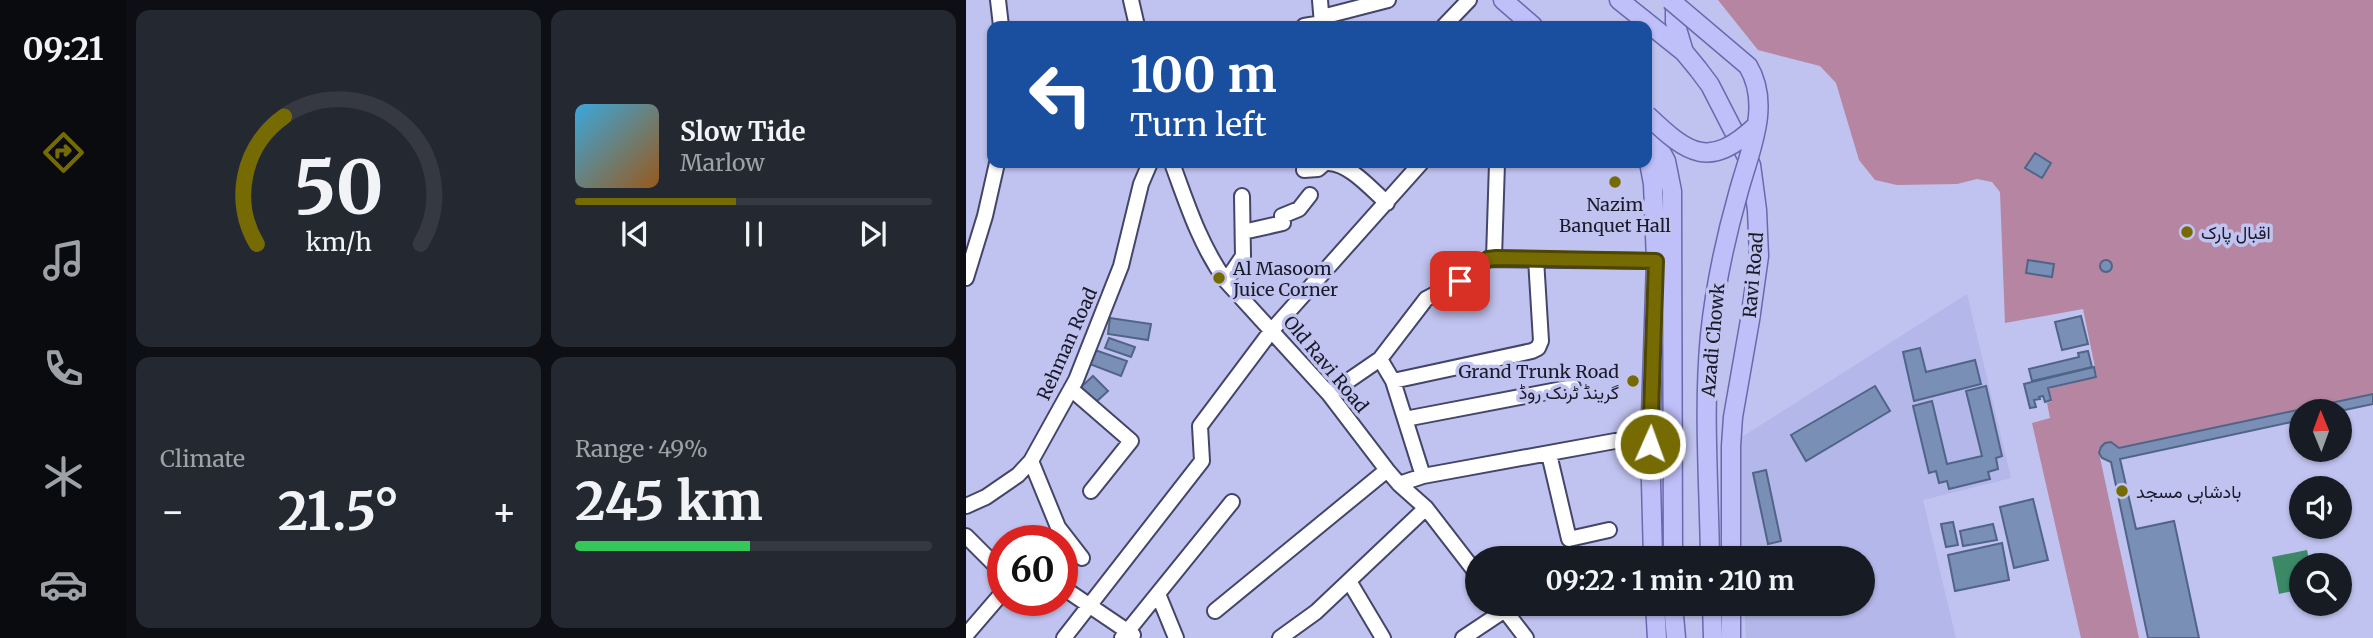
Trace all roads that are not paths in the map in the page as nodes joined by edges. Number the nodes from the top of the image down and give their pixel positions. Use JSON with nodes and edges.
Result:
{"nodes":[{"id":1,"x":998,"y":0,"type":"edge"},
{"id":2,"x":1131,"y":0,"type":"edge"},
{"id":3,"x":1320,"y":0,"type":"edge"},
{"id":4,"x":1388,"y":0,"type":"edge"},
{"id":5,"x":1469,"y":0,"type":"edge"},
{"id":6,"x":1503,"y":0,"type":"edge"},
{"id":7,"x":1520,"y":0,"type":"edge"},
{"id":8,"x":1619,"y":0,"type":"edge"},
{"id":9,"x":1672,"y":0,"type":"edge"},
{"id":10,"x":1000,"y":21,"type":"edge"},
{"id":11,"x":1136,"y":21,"type":"edge"},
{"id":12,"x":1322,"y":21,"type":"edge"},
{"id":13,"x":1325,"y":21,"type":"edge"},
{"id":14,"x":1449,"y":21,"type":"edge"},
{"id":15,"x":1527,"y":21,"type":"edge"},
{"id":16,"x":1543,"y":21,"type":"edge"},
{"id":17,"x":1645,"y":21,"type":"edge"},
{"id":18,"x":1652,"y":26,"type":"edge"},
{"id":19,"x":1684,"y":52,"type":"junction"},
{"id":20,"x":1652,"y":120,"type":"edge"},
{"id":21,"x":1756,"y":126,"type":"junction"},
{"id":22,"x":1652,"y":135,"type":"edge"},
{"id":23,"x":996,"y":168,"type":"edge"},
{"id":24,"x":1148,"y":168,"type":"edge"},
{"id":25,"x":1174,"y":168,"type":"edge"},
{"id":26,"x":1320,"y":168,"type":"edge"},
{"id":27,"x":1343,"y":168,"type":"edge"},
{"id":28,"x":1417,"y":168,"type":"edge"},
{"id":29,"x":1497,"y":168,"type":"edge"},
{"id":30,"x":1650,"y":168,"type":"edge"},
{"id":31,"x":1304,"y":170,"type":"dead end"},
{"id":32,"x":1310,"y":195,"type":"dead end"},
{"id":33,"x":1242,"y":196,"type":"dead end"},
{"id":34,"x":1387,"y":203,"type":"junction"},
{"id":35,"x":1244,"y":232,"type":"junction"},
{"id":36,"x":1494,"y":258,"type":"junction"},
{"id":37,"x":1536,"y":259,"type":"junction"},
{"id":38,"x":1656,"y":261,"type":"junction"},
{"id":39,"x":966,"y":278,"type":"edge"},
{"id":40,"x":1226,"y":281,"type":"junction"},
{"id":41,"x":1272,"y":330,"type":"junction"},
{"id":42,"x":1380,"y":359,"type":"junction"},
{"id":43,"x":1393,"y":381,"type":"junction"},
{"id":44,"x":1573,"y":387,"type":"dead end"},
{"id":45,"x":1071,"y":389,"type":"junction"},
{"id":46,"x":1329,"y":394,"type":"junction"},
{"id":47,"x":1405,"y":419,"type":"junction"},
{"id":48,"x":1650,"y":444,"type":"junction"},
{"id":49,"x":1549,"y":454,"type":"junction"},
{"id":50,"x":1031,"y":461,"type":"junction"},
{"id":51,"x":1387,"y":470,"type":"junction"},
{"id":52,"x":1423,"y":476,"type":"junction"},
{"id":53,"x":1399,"y":484,"type":"junction"},
{"id":54,"x":1091,"y":491,"type":"dead end"},
{"id":55,"x":1232,"y":502,"type":"dead end"},
{"id":56,"x":966,"y":506,"type":"edge"},
{"id":57,"x":1426,"y":508,"type":"junction"},
{"id":58,"x":1609,"y":530,"type":"dead end"},
{"id":59,"x":966,"y":536,"type":"edge"},
{"id":60,"x":1653,"y":546,"type":"edge"},
{"id":61,"x":1673,"y":546,"type":"edge"},
{"id":62,"x":1710,"y":546,"type":"edge"},
{"id":63,"x":1731,"y":546,"type":"edge"},
{"id":64,"x":987,"y":557,"type":"edge"},
{"id":65,"x":1082,"y":558,"type":"dead end"},
{"id":66,"x":1465,"y":558,"type":"edge"},
{"id":67,"x":1349,"y":581,"type":"junction"},
{"id":68,"x":1157,"y":594,"type":"junction"},
{"id":69,"x":1078,"y":597,"type":"edge"},
{"id":70,"x":1091,"y":605,"type":"junction"},
{"id":71,"x":987,"y":611,"type":"edge"},
{"id":72,"x":1215,"y":611,"type":"dead end"},
{"id":73,"x":1491,"y":616,"type":"edge"},
{"id":74,"x":1509,"y":616,"type":"edge"},
{"id":75,"x":1656,"y":616,"type":"edge"},
{"id":76,"x":1674,"y":616,"type":"edge"},
{"id":77,"x":1731,"y":616,"type":"edge"},
{"id":78,"x":966,"y":635,"type":"edge"},
{"id":79,"x":1129,"y":636,"type":"edge"},
{"id":80,"x":1286,"y":637,"type":"edge"},
{"id":81,"x":1064,"y":638,"type":"edge"},
{"id":82,"x":1176,"y":638,"type":"edge"},
{"id":83,"x":1383,"y":638,"type":"edge"},
{"id":84,"x":1463,"y":638,"type":"edge"},
{"id":85,"x":1525,"y":638,"type":"edge"},
{"id":86,"x":1657,"y":638,"type":"edge"},
{"id":87,"x":1676,"y":638,"type":"edge"},
{"id":88,"x":1731,"y":638,"type":"edge"}],
"edges":[{"from":1,"to":10,"type":"street"},
{"from":2,"to":11,"type":"street"},
{"from":3,"to":12,"type":"street"},
{"from":4,"to":13,"type":"street"},
{"from":5,"to":14,"type":"street"},
{"from":6,"to":15,"type":"main road"},
{"from":7,"to":16,"type":"main road"},
{"from":8,"to":17,"type":"main road","name":"Ravi Road"},
{"from":9,"to":19,"type":"main road"},
{"from":9,"to":21,"type":"main road","name":"Azadi Chowk","bridge":true},
{"from":18,"to":19,"type":"main road","name":"Ravi Road"},
{"from":19,"to":63,"type":"main road","name":"Ravi Road"},
{"from":20,"to":21,"type":"main road","bridge":true},
{"from":21,"to":62,"type":"main road","name":"Azadi Chowk","bridge":true},
{"from":22,"to":61,"type":"main road","name":"Azadi Chowk"},
{"from":23,"to":39,"type":"street"},
{"from":24,"to":45,"type":"street","name":"Rehman Road"},
{"from":25,"to":40,"type":"street","name":"Old Ravi Road"},
{"from":26,"to":31,"type":"street"},
{"from":27,"to":34,"type":"street"},
{"from":28,"to":34,"type":"street"},
{"from":29,"to":36,"type":"street"},
{"from":30,"to":38,"type":"main road"},
{"from":32,"to":35,"type":"street"},
{"from":33,"to":35,"type":"street"},
{"from":34,"to":41,"type":"street"},
{"from":35,"to":40,"type":"street"},
{"from":36,"to":37,"type":"street"},
{"from":36,"to":42,"type":"street"},
{"from":37,"to":38,"type":"street"},
{"from":37,"to":43,"type":"street"},
{"from":38,"to":48,"type":"main road"},
{"from":40,"to":41,"type":"street","name":"Old Ravi Road"},
{"from":41,"to":46,"type":"street","name":"Old Ravi Road"},
{"from":41,"to":70,"type":"street"},
{"from":42,"to":43,"type":"street"},
{"from":42,"to":46,"type":"street"},
{"from":43,"to":47,"type":"street"},
{"from":44,"to":47,"type":"street"},
{"from":45,"to":50,"type":"street","name":"Rehman Road"},
{"from":45,"to":54,"type":"street"},
{"from":46,"to":51,"type":"street","name":"Old Ravi Road"},
{"from":47,"to":52,"type":"street"},
{"from":48,"to":49,"type":"street"},
{"from":48,"to":60,"type":"main road"},
{"from":49,"to":52,"type":"street"},
{"from":49,"to":58,"type":"street"},
{"from":50,"to":56,"type":"street","name":"Rehman Road"},
{"from":50,"to":65,"type":"street"},
{"from":51,"to":53,"type":"street","name":"Old Ravi Road"},
{"from":51,"to":72,"type":"street"},
{"from":52,"to":53,"type":"street"},
{"from":53,"to":57,"type":"street","name":"Old Ravi Road"},
{"from":55,"to":68,"type":"street"},
{"from":57,"to":66,"type":"street","name":"Old Ravi Road"},
{"from":57,"to":67,"type":"street"},
{"from":59,"to":64,"type":"street"},
{"from":67,"to":80,"type":"street"},
{"from":67,"to":83,"type":"street"},
{"from":68,"to":79,"type":"street"},
{"from":68,"to":82,"type":"street"},
{"from":69,"to":70,"type":"street"},
{"from":70,"to":79,"type":"street"},
{"from":70,"to":81,"type":"street"},
{"from":71,"to":78,"type":"street"},
{"from":73,"to":84,"type":"street"},
{"from":74,"to":85,"type":"street"},
{"from":75,"to":86,"type":"main road"},
{"from":76,"to":87,"type":"main road"},
{"from":77,"to":88,"type":"main road"}]}
